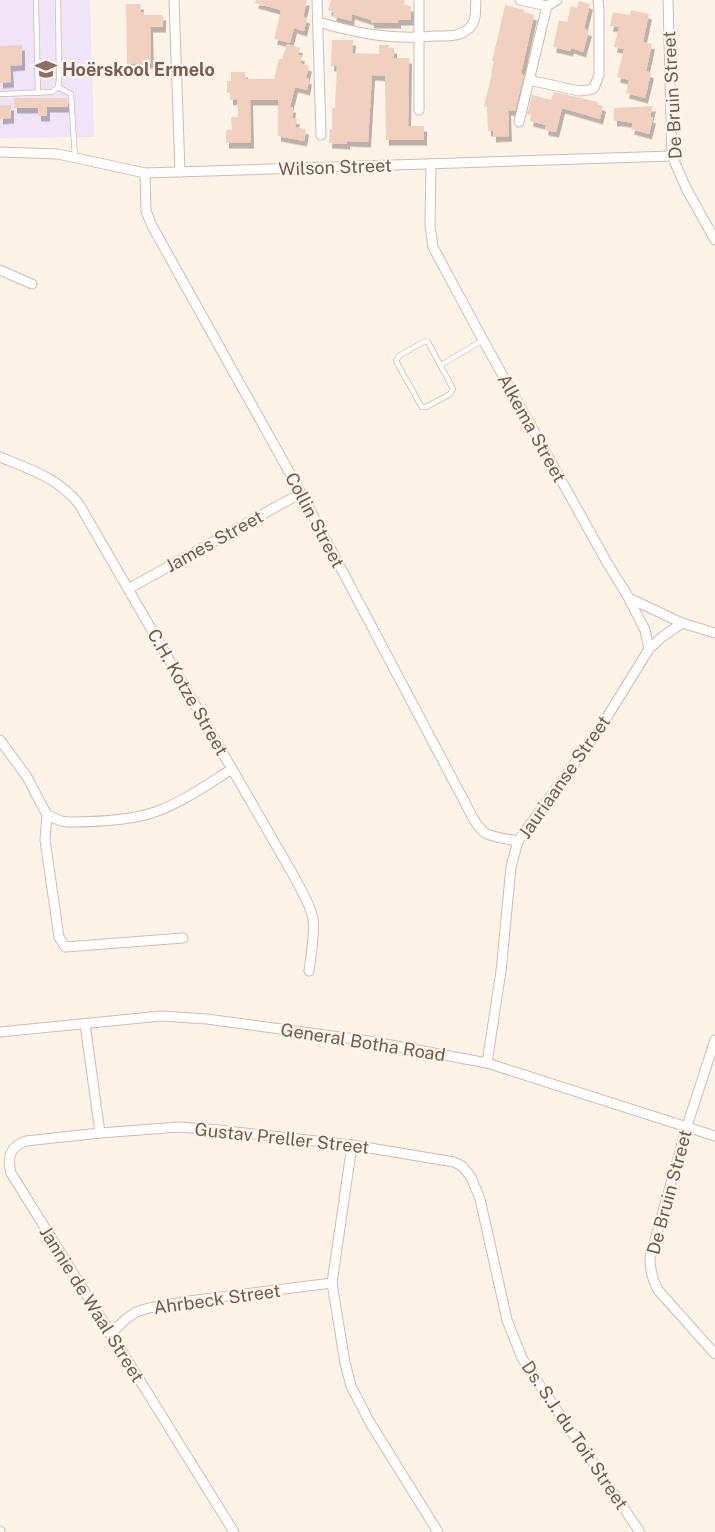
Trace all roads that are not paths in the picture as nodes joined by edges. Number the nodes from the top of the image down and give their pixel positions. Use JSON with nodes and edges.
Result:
{"nodes":[{"id":1,"x":36,"y":0,"type":"edge"},
{"id":2,"x":58,"y":0,"type":"edge"},
{"id":3,"x":174,"y":0,"type":"edge"},
{"id":4,"x":317,"y":0,"type":"edge"},
{"id":5,"x":419,"y":0,"type":"edge"},
{"id":6,"x":476,"y":0,"type":"edge"},
{"id":7,"x":520,"y":0,"type":"edge"},
{"id":8,"x":557,"y":0,"type":"edge"},
{"id":9,"x":598,"y":0,"type":"edge"},
{"id":10,"x":668,"y":0,"type":"edge"},
{"id":11,"x":547,"y":6,"type":"junction"},
{"id":12,"x":318,"y":22,"type":"junction"},
{"id":13,"x":419,"y":38,"type":"junction"},
{"id":14,"x":528,"y":80,"type":"junction"},
{"id":15,"x":58,"y":88,"type":"junction"},
{"id":16,"x":38,"y":93,"type":"junction"},
{"id":17,"x":0,"y":94,"type":"edge"},
{"id":18,"x":419,"y":110,"type":"dead end"},
{"id":19,"x":519,"y":122,"type":"dead end"},
{"id":20,"x":321,"y":135,"type":"dead end"},
{"id":21,"x":0,"y":152,"type":"edge"},
{"id":22,"x":672,"y":156,"type":"junction"},
{"id":23,"x":75,"y":158,"type":"junction"},
{"id":24,"x":431,"y":164,"type":"junction"},
{"id":25,"x":180,"y":172,"type":"junction"},
{"id":26,"x":145,"y":173,"type":"junction"},
{"id":27,"x":715,"y":240,"type":"edge"},
{"id":28,"x":0,"y":270,"type":"edge"},
{"id":29,"x":32,"y":284,"type":"dead end"},
{"id":30,"x":483,"y":340,"type":"junction"},
{"id":31,"x":441,"y":365,"type":"junction"},
{"id":32,"x":0,"y":457,"type":"edge"},
{"id":33,"x":301,"y":493,"type":"junction"},
{"id":34,"x":128,"y":589,"type":"junction"},
{"id":35,"x":628,"y":598,"type":"junction"},
{"id":36,"x":682,"y":623,"type":"junction"},
{"id":37,"x":715,"y":632,"type":"edge"},
{"id":38,"x":650,"y":649,"type":"junction"},
{"id":39,"x":0,"y":740,"type":"edge"},
{"id":40,"x":232,"y":769,"type":"junction"},
{"id":41,"x":47,"y":816,"type":"junction"},
{"id":42,"x":518,"y":842,"type":"junction"},
{"id":43,"x":182,"y":938,"type":"dead end"},
{"id":44,"x":310,"y":971,"type":"dead end"},
{"id":45,"x":85,"y":1024,"type":"junction"},
{"id":46,"x":0,"y":1032,"type":"edge"},
{"id":47,"x":715,"y":1040,"type":"edge"},
{"id":48,"x":487,"y":1063,"type":"junction"},
{"id":49,"x":687,"y":1126,"type":"junction"},
{"id":50,"x":100,"y":1133,"type":"junction"},
{"id":51,"x":715,"y":1136,"type":"edge"},
{"id":52,"x":352,"y":1146,"type":"junction"},
{"id":53,"x":462,"y":1166,"type":"joint"},
{"id":54,"x":332,"y":1283,"type":"junction"},
{"id":55,"x":110,"y":1334,"type":"junction"},
{"id":56,"x":715,"y":1354,"type":"edge"},
{"id":57,"x":234,"y":1532,"type":"edge"},
{"id":58,"x":438,"y":1532,"type":"edge"},
{"id":59,"x":640,"y":1532,"type":"edge"}],
"edges":[{"from":1,"to":16,"type":"lane"},
{"from":2,"to":15,"type":"lane"},
{"from":3,"to":25,"type":"street"},
{"from":4,"to":12,"type":"street"},
{"from":5,"to":13,"type":"street"},
{"from":6,"to":13,"type":"street"},
{"from":7,"to":11,"type":"street"},
{"from":8,"to":11,"type":"street"},
{"from":9,"to":14,"type":"street"},
{"from":10,"to":22,"type":"street","name":"De Bruin Street"},
{"from":11,"to":14,"type":"street"},
{"from":12,"to":13,"type":"street"},
{"from":12,"to":20,"type":"street"},
{"from":13,"to":18,"type":"street"},
{"from":14,"to":19,"type":"street"},
{"from":15,"to":16,"type":"lane"},
{"from":15,"to":23,"type":"lane"},
{"from":16,"to":17,"type":"lane"},
{"from":21,"to":23,"type":"street","name":"Wilson Street"},
{"from":22,"to":24,"type":"street","name":"Wilson Street"},
{"from":22,"to":27,"type":"street","name":"De Bruin Street"},
{"from":23,"to":26,"type":"street","name":"Wilson Street"},
{"from":24,"to":25,"type":"street","name":"Wilson Street"},
{"from":24,"to":30,"type":"street","name":"Alkema Street"},
{"from":25,"to":26,"type":"street","name":"Wilson Street"},
{"from":26,"to":33,"type":"street","name":"Collin Street"},
{"from":28,"to":29,"type":"street"},
{"from":30,"to":31,"type":"lane"},
{"from":30,"to":35,"type":"street","name":"Alkema Street"},
{"from":31,"to":31,"type":"lane"},
{"from":32,"to":34,"type":"street","name":"C.H. Kotze Street"},
{"from":33,"to":34,"type":"street","name":"James Street"},
{"from":33,"to":42,"type":"street","name":"Collin Street"},
{"from":34,"to":40,"type":"street","name":"C.H. Kotze Street"},
{"from":35,"to":36,"type":"street"},
{"from":35,"to":38,"type":"street"},
{"from":36,"to":37,"type":"street"},
{"from":36,"to":38,"type":"street","name":"Jauriaanse Street"},
{"from":38,"to":42,"type":"street","name":"Jauriaanse Street"},
{"from":39,"to":41,"type":"street"},
{"from":40,"to":41,"type":"street"},
{"from":40,"to":44,"type":"street","name":"C.H. Kotze Street"},
{"from":41,"to":43,"type":"street"},
{"from":42,"to":48,"type":"street","name":"Jauriaanse Street"},
{"from":45,"to":46,"type":"street","name":"General Botha Road"},
{"from":45,"to":48,"type":"street","name":"General Botha Road"},
{"from":45,"to":50,"type":"street"},
{"from":47,"to":49,"type":"street","name":"De Bruin Street"},
{"from":48,"to":49,"type":"street","name":"General Botha Road"},
{"from":49,"to":51,"type":"street","name":"General Botha Road"},
{"from":49,"to":56,"type":"street","name":"De Bruin Street"},
{"from":50,"to":52,"type":"street","name":"Gustav Preller Street"},
{"from":50,"to":55,"type":"street","name":"Jannie de Waal Street"},
{"from":52,"to":53,"type":"street","name":"Gustav Preller Street"},
{"from":52,"to":54,"type":"street"},
{"from":53,"to":59,"type":"street","name":"Ds. S.J. du Toit Street"},
{"from":54,"to":55,"type":"street","name":"Ahrbeck Street"},
{"from":54,"to":58,"type":"street"},
{"from":55,"to":57,"type":"street","name":"Jannie de Waal Street"}]}
